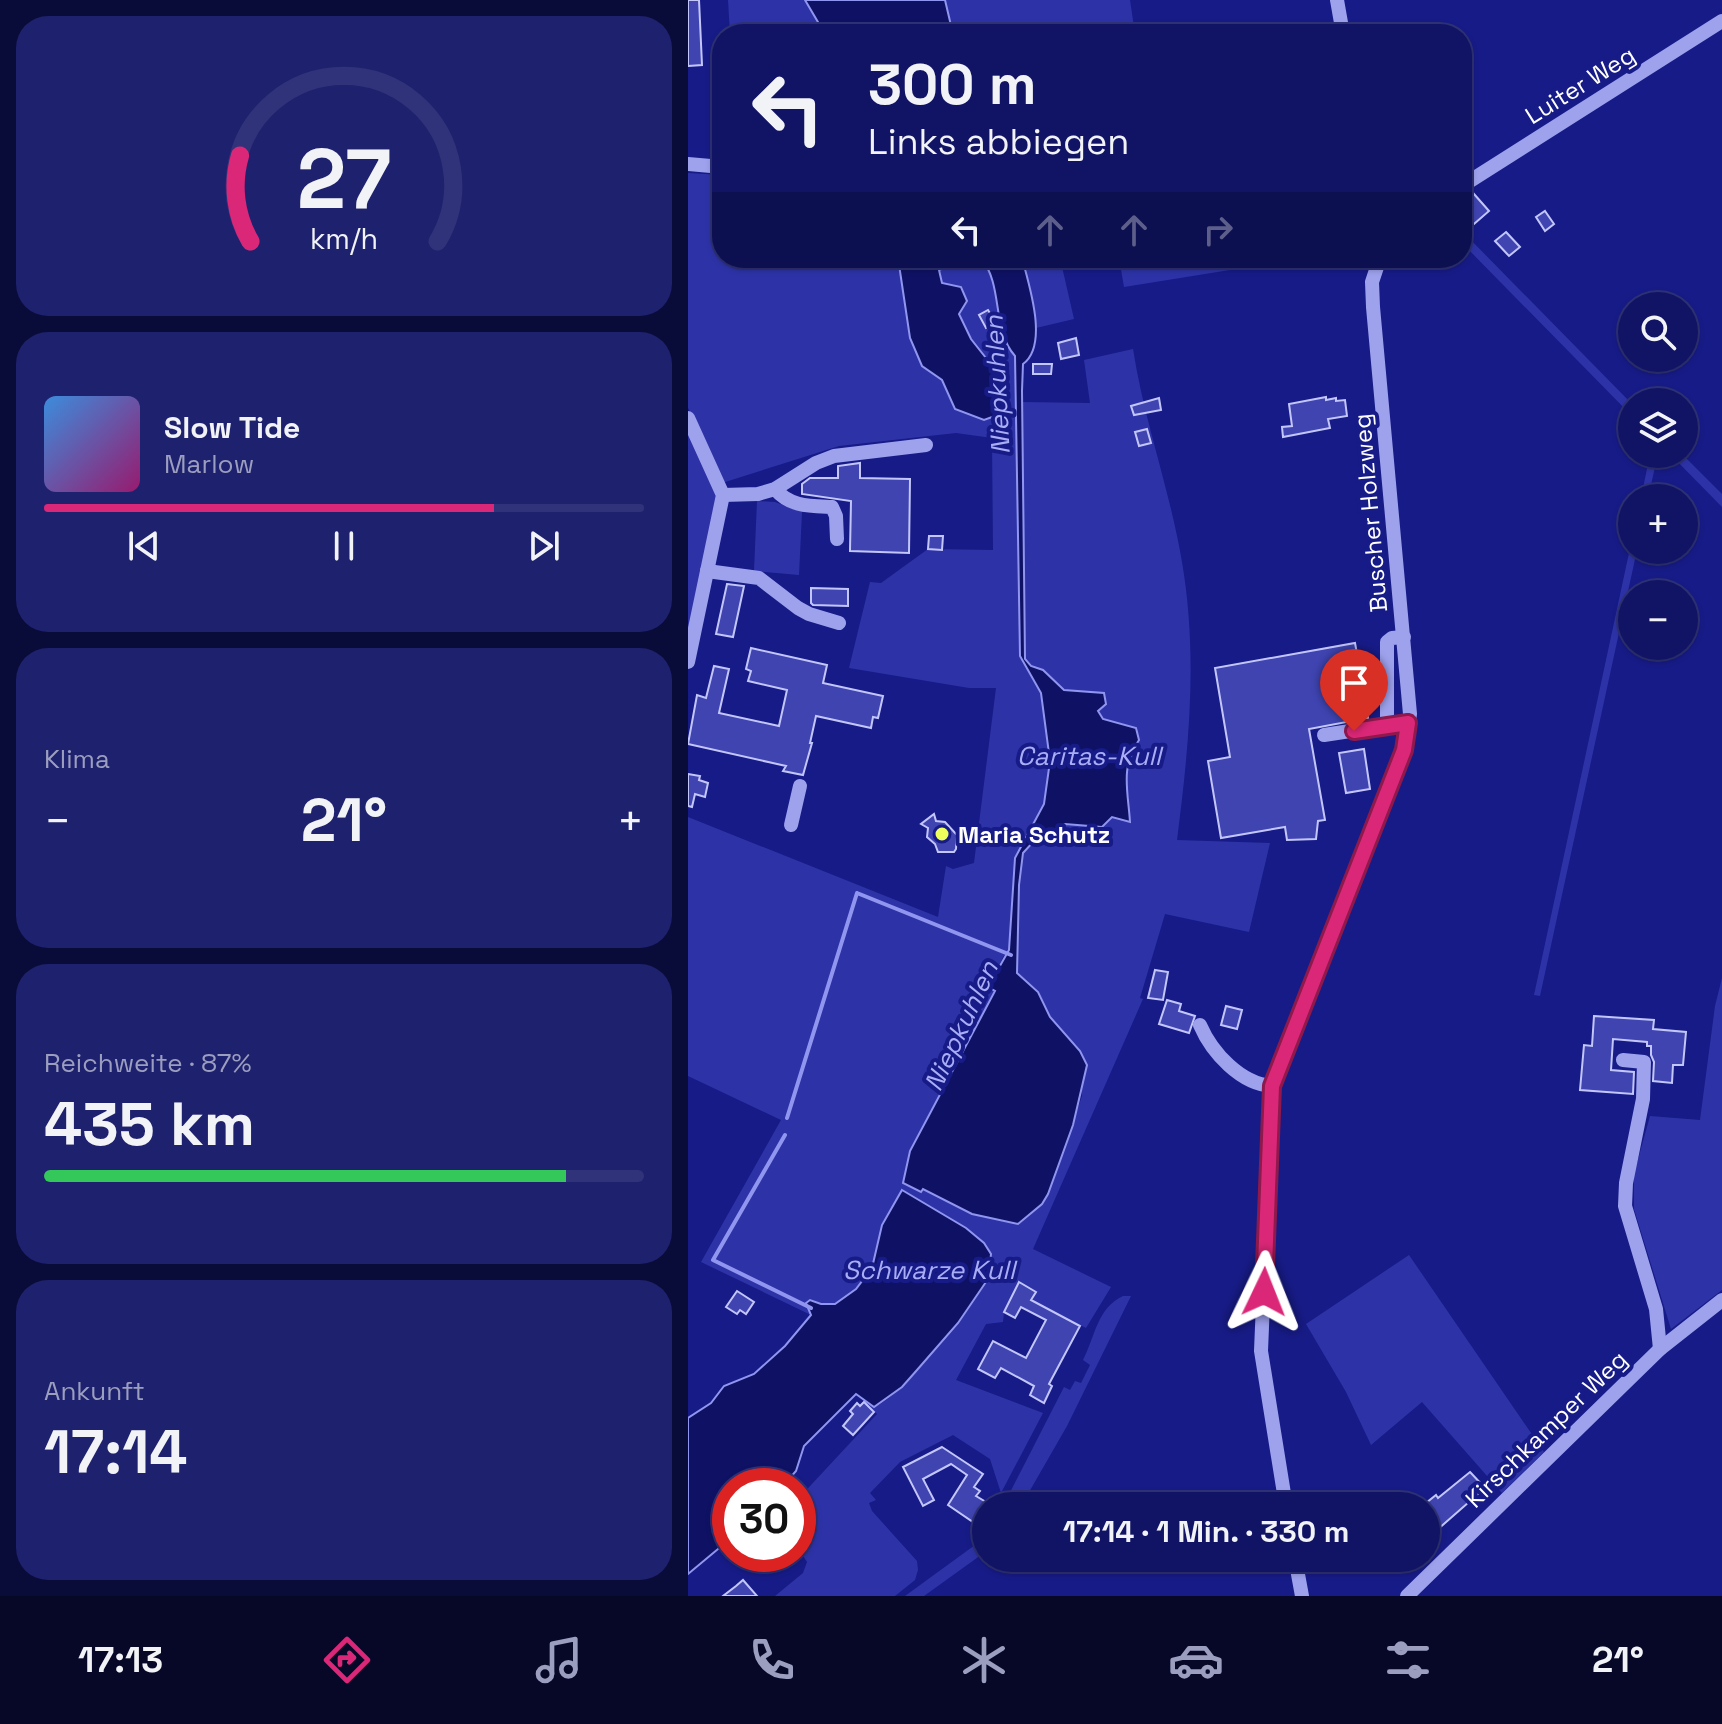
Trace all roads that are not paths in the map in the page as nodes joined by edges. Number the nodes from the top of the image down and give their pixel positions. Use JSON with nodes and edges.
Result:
{"nodes":[{"id":1,"x":1337,"y":0,"type":"edge"},
{"id":2,"x":1722,"y":21,"type":"edge"},
{"id":3,"x":1341,"y":24,"type":"edge"},
{"id":4,"x":688,"y":164,"type":"edge"},
{"id":5,"x":712,"y":166,"type":"edge"},
{"id":6,"x":1472,"y":180,"type":"edge"},
{"id":7,"x":1377,"y":268,"type":"edge"},
{"id":8,"x":688,"y":418,"type":"edge"},
{"id":9,"x":926,"y":445,"type":"dead end"},
{"id":10,"x":775,"y":489,"type":"junction"},
{"id":11,"x":723,"y":495,"type":"junction"},
{"id":12,"x":837,"y":539,"type":"dead end"},
{"id":13,"x":707,"y":571,"type":"junction"},
{"id":14,"x":839,"y":623,"type":"dead end"},
{"id":15,"x":1404,"y":637,"type":"junction"},
{"id":16,"x":688,"y":662,"type":"edge"},
{"id":17,"x":1408,"y":723,"type":"junction"},
{"id":18,"x":1387,"y":725,"type":"junction"},
{"id":19,"x":1324,"y":735,"type":"dead end"},
{"id":20,"x":800,"y":786,"type":"dead end"},
{"id":21,"x":791,"y":825,"type":"dead end"},
{"id":22,"x":1200,"y":1025,"type":"dead end"},
{"id":23,"x":1623,"y":1060,"type":"dead end"},
{"id":24,"x":1272,"y":1086,"type":"junction"},
{"id":25,"x":1722,"y":1300,"type":"edge"},
{"id":26,"x":1660,"y":1349,"type":"junction"},
{"id":27,"x":1284,"y":1492,"type":"edge"},
{"id":28,"x":1298,"y":1572,"type":"edge"},
{"id":29,"x":1302,"y":1596,"type":"edge"},
{"id":30,"x":1407,"y":1596,"type":"edge"}],
"edges":[{"from":1,"to":3,"type":"street"},
{"from":2,"to":6,"type":"street","name":"Luiter Weg"},
{"from":4,"to":5,"type":"street"},
{"from":7,"to":15,"type":"street","name":"Buscher Holzweg"},
{"from":8,"to":11,"type":"street"},
{"from":9,"to":10,"type":"street"},
{"from":10,"to":11,"type":"street"},
{"from":10,"to":12,"type":"street"},
{"from":11,"to":13,"type":"street"},
{"from":13,"to":14,"type":"street"},
{"from":13,"to":16,"type":"street"},
{"from":15,"to":17,"type":"street","name":"Buscher Holzweg"},
{"from":15,"to":18,"type":"street"},
{"from":17,"to":18,"type":"street"},
{"from":17,"to":24,"type":"street","name":"Buscher Holzweg"},
{"from":18,"to":19,"type":"street"},
{"from":20,"to":21,"type":"street"},
{"from":22,"to":24,"type":"street"},
{"from":23,"to":26,"type":"street"},
{"from":24,"to":27,"type":"street","name":"Buscher Holzweg"},
{"from":25,"to":26,"type":"street","name":"Kirschkamper Weg"},
{"from":26,"to":30,"type":"street","name":"Kirschkamper Weg"},
{"from":28,"to":29,"type":"street"}]}
